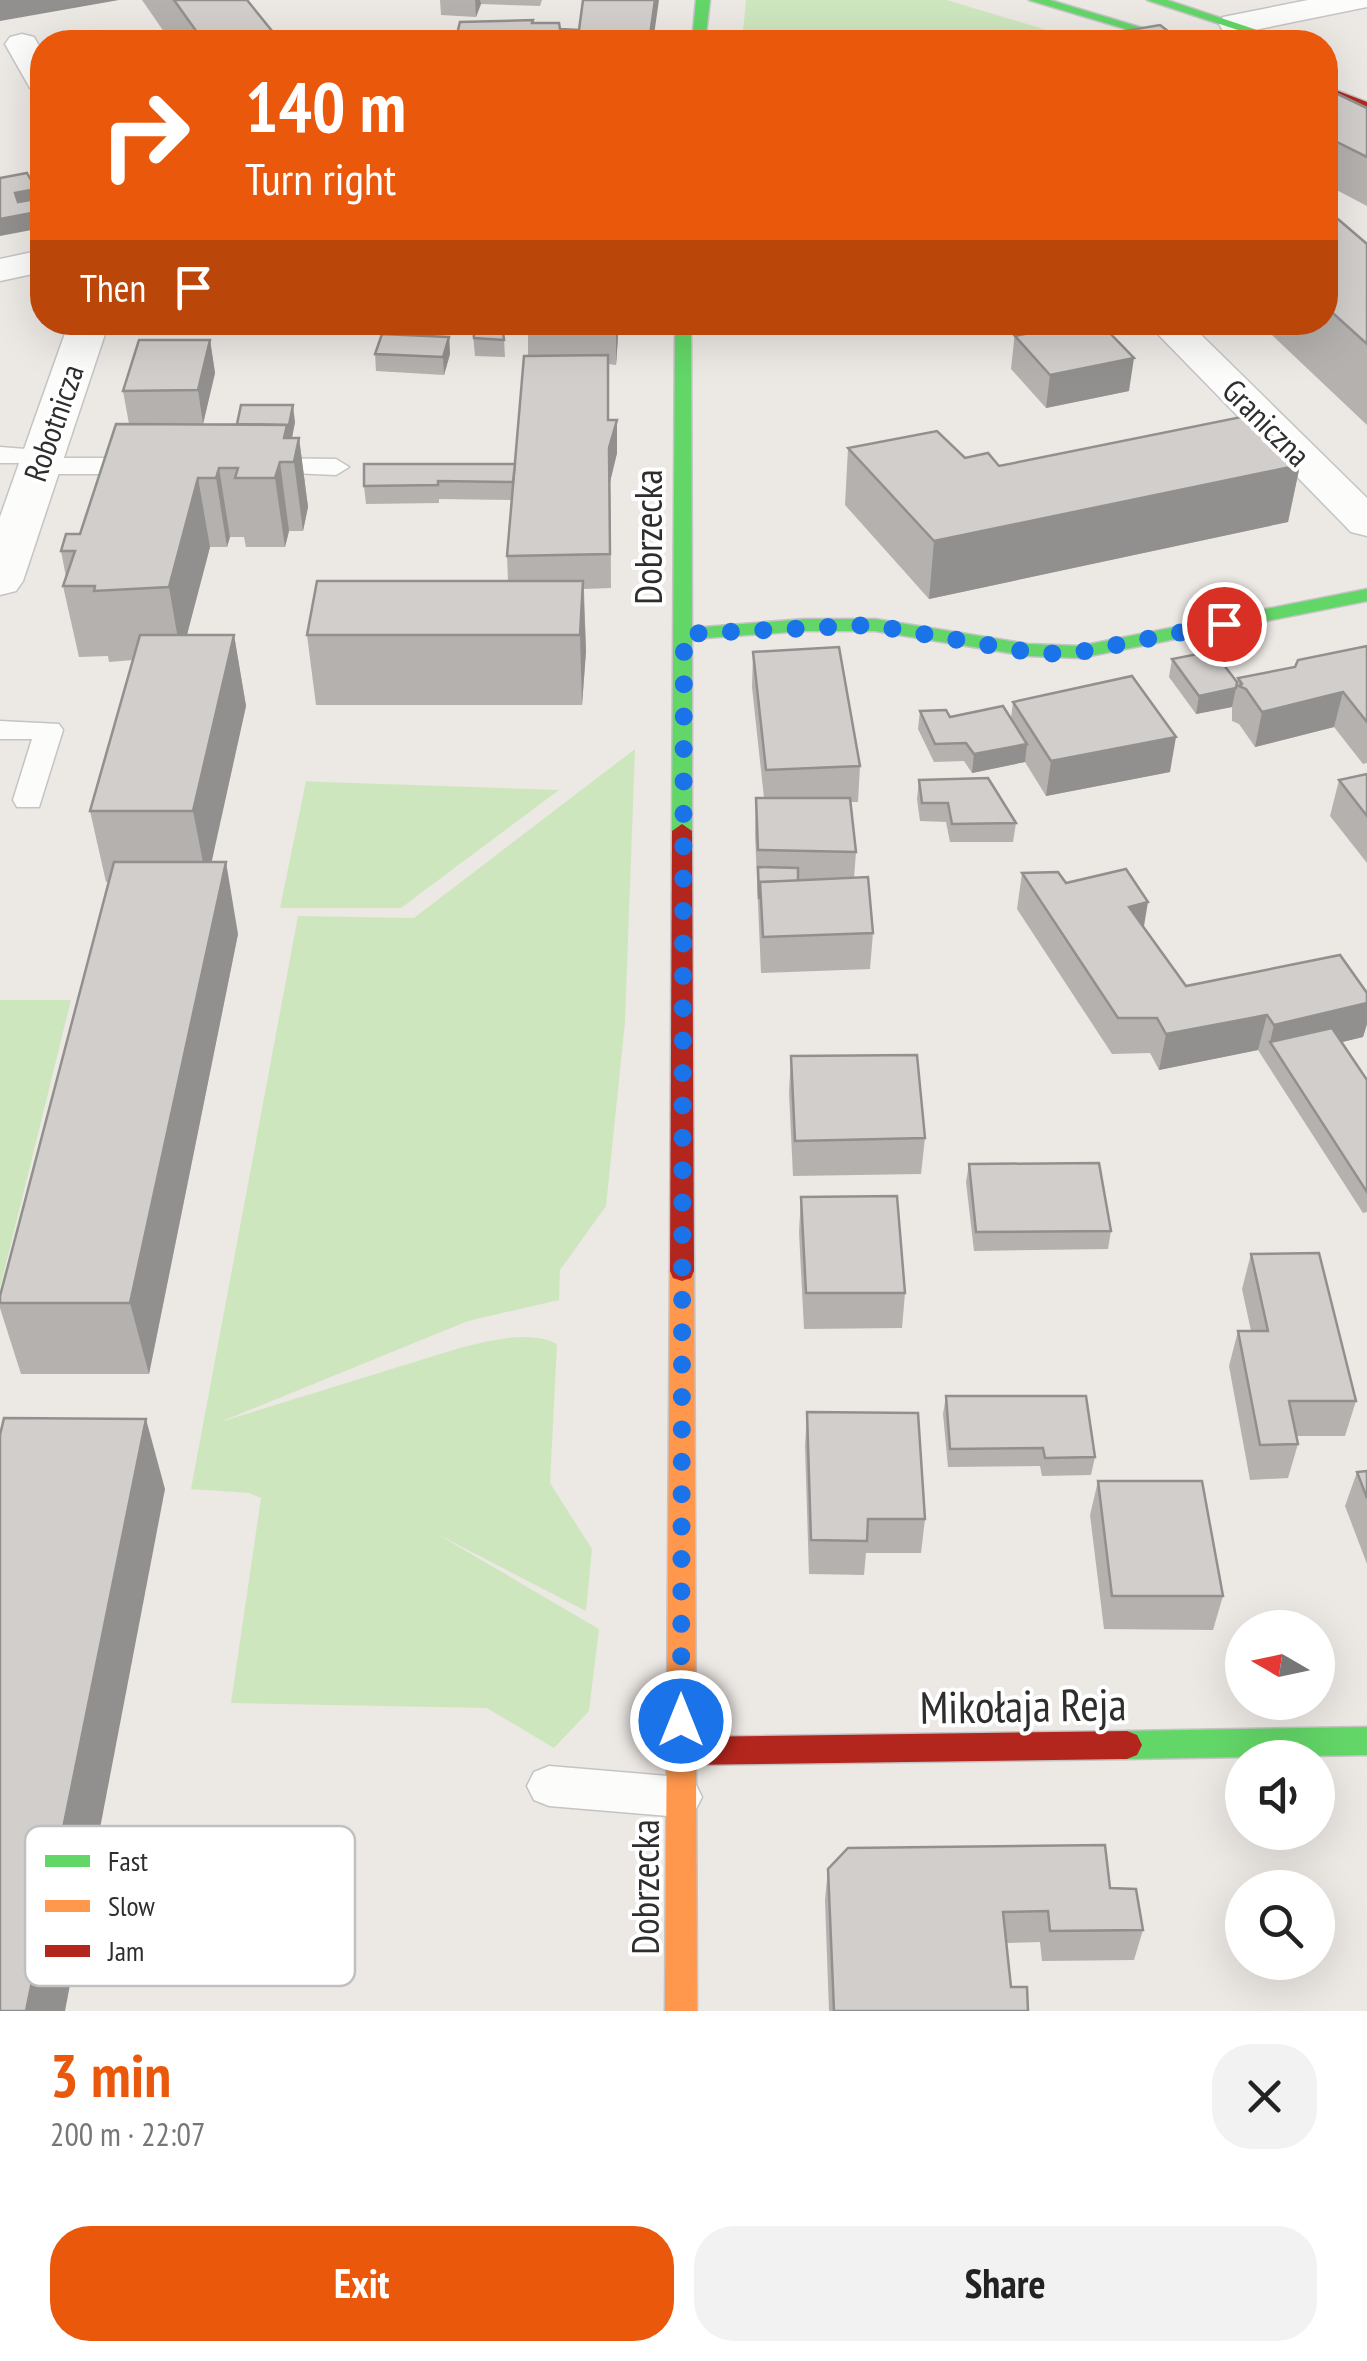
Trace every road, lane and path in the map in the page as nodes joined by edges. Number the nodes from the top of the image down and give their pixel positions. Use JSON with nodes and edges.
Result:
{"nodes":[{"id":1,"x":703,"y":0,"type":"edge"},
{"id":2,"x":1036,"y":0,"type":"edge"},
{"id":3,"x":1154,"y":0,"type":"edge"},
{"id":4,"x":1357,"y":0,"type":"edge"},
{"id":5,"x":1234,"y":24,"type":"junction"},
{"id":6,"x":700,"y":30,"type":"edge"},
{"id":7,"x":1140,"y":30,"type":"edge"},
{"id":8,"x":1212,"y":30,"type":"edge"},
{"id":9,"x":1251,"y":30,"type":"edge"},
{"id":10,"x":22,"y":44,"type":"dead end"},
{"id":11,"x":30,"y":59,"type":"edge"},
{"id":12,"x":1338,"y":96,"type":"edge"},
{"id":13,"x":1367,"y":108,"type":"edge"},
{"id":14,"x":30,"y":264,"type":"edge"},
{"id":15,"x":0,"y":270,"type":"edge"},
{"id":16,"x":83,"y":335,"type":"edge"},
{"id":17,"x":683,"y":335,"type":"edge"},
{"id":18,"x":1176,"y":335,"type":"edge"},
{"id":19,"x":27,"y":459,"type":"edge"},
{"id":20,"x":179,"y":466,"type":"edge"},
{"id":21,"x":238,"y":466,"type":"edge"},
{"id":22,"x":336,"y":466,"type":"dead end"},
{"id":23,"x":1367,"y":523,"type":"edge"},
{"id":24,"x":0,"y":581,"type":"edge"},
{"id":25,"x":1367,"y":595,"type":"edge"},
{"id":26,"x":684,"y":634,"type":"junction"},
{"id":27,"x":0,"y":730,"type":"edge"},
{"id":28,"x":28,"y":800,"type":"dead end"},
{"id":29,"x":1367,"y":1741,"type":"edge"},
{"id":30,"x":680,"y":1751,"type":"junction"},
{"id":31,"x":549,"y":1786,"type":"dead end"},
{"id":32,"x":680,"y":1797,"type":"junction"},
{"id":33,"x":681,"y":2011,"type":"edge"}],
"edges":[{"from":1,"to":6,"type":"street"},
{"from":2,"to":7,"type":"street"},
{"from":3,"to":5,"type":"street"},
{"from":4,"to":5,"type":"street"},
{"from":5,"to":8,"type":"street"},
{"from":5,"to":9,"type":"street"},
{"from":10,"to":11,"type":"street"},
{"from":12,"to":13,"type":"street"},
{"from":14,"to":15,"type":"street"},
{"from":16,"to":19,"type":"street","name":"Robotnicza"},
{"from":17,"to":26,"type":"street","name":"Dobrzecka"},
{"from":18,"to":23,"type":"street","name":"Graniczna"},
{"from":19,"to":20,"type":"lane"},
{"from":19,"to":24,"type":"street","name":"Robotnicza"},
{"from":21,"to":22,"type":"lane"},
{"from":25,"to":26,"type":"street"},
{"from":26,"to":30,"type":"street","name":"Dobrzecka"},
{"from":27,"to":28,"type":"lane"},
{"from":29,"to":30,"type":"street","name":"Mikołaja Reja"},
{"from":30,"to":32,"type":"street","name":"Dobrzecka"},
{"from":31,"to":32,"type":"lane"},
{"from":32,"to":33,"type":"street","name":"Dobrzecka"}]}
